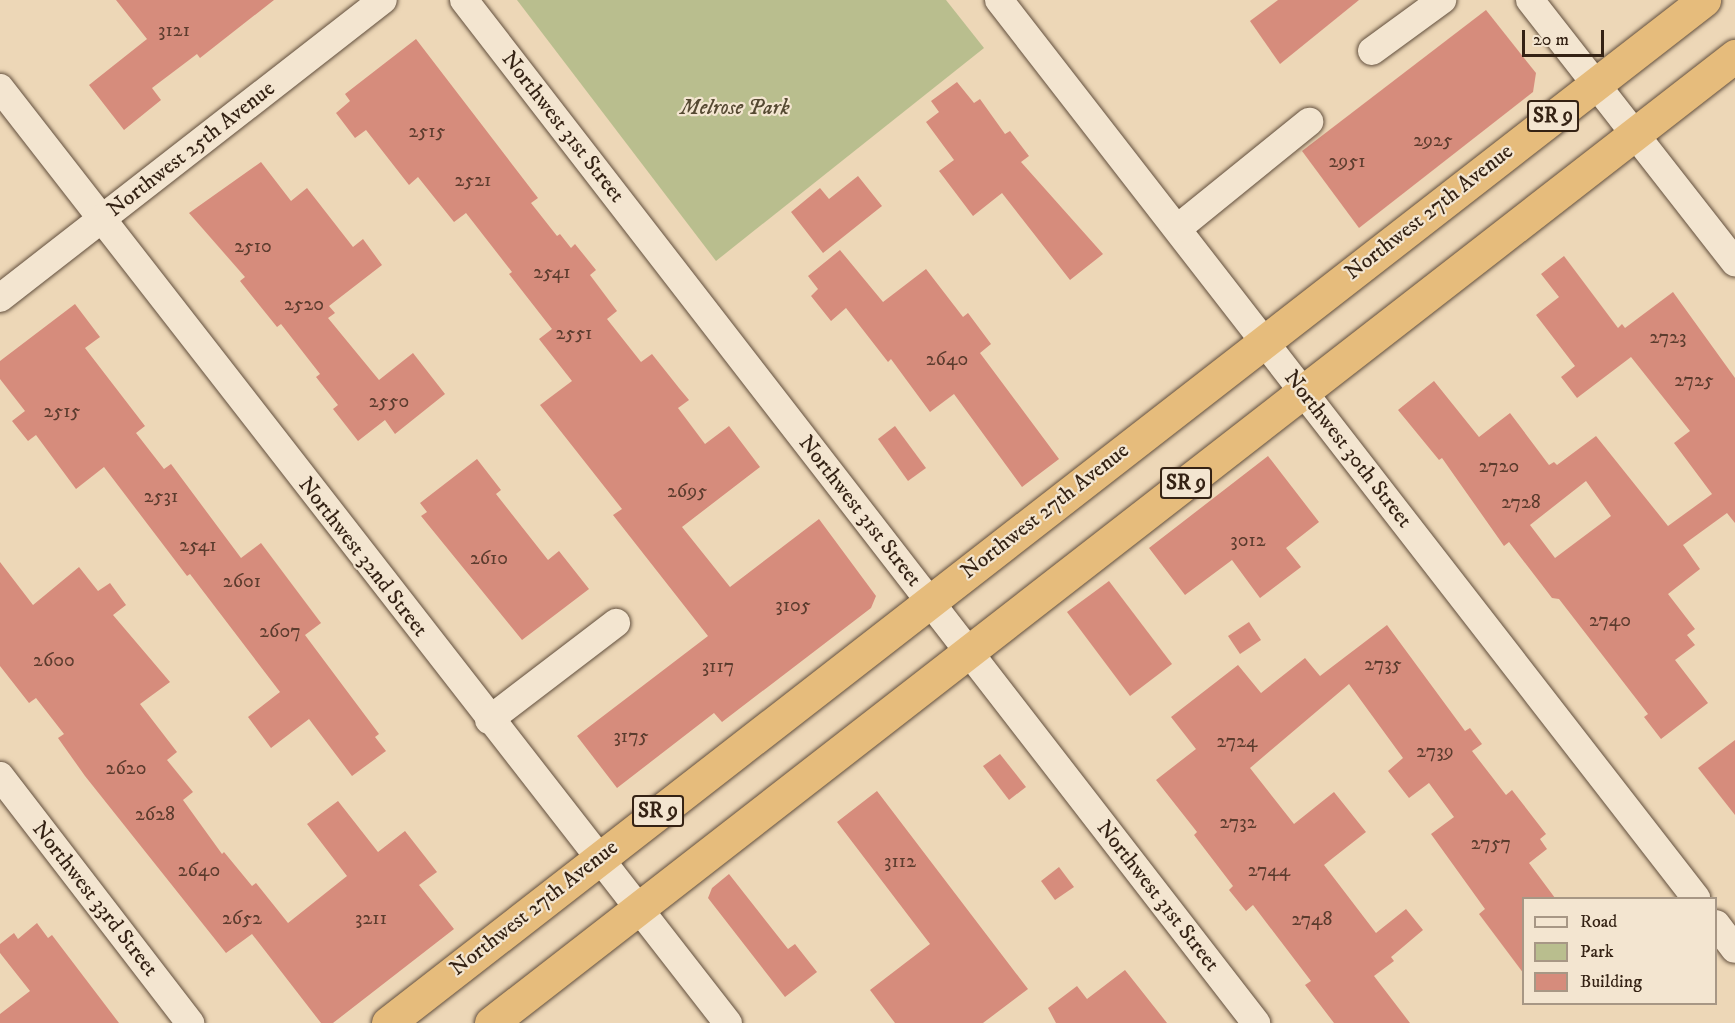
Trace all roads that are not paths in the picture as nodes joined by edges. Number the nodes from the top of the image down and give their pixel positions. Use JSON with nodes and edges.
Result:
{"nodes":[{"id":1,"x":383,"y":0,"type":"edge"},
{"id":2,"x":464,"y":0,"type":"edge"},
{"id":3,"x":999,"y":0,"type":"edge"},
{"id":4,"x":1442,"y":0,"type":"edge"},
{"id":5,"x":1530,"y":0,"type":"edge"},
{"id":6,"x":1704,"y":0,"type":"edge"},
{"id":7,"x":1372,"y":51,"type":"dead end"},
{"id":8,"x":1735,"y":56,"type":"edge"},
{"id":9,"x":1594,"y":84,"type":"junction"},
{"id":10,"x":0,"y":88,"type":"edge"},
{"id":11,"x":1309,"y":122,"type":"dead end"},
{"id":12,"x":1633,"y":134,"type":"junction"},
{"id":13,"x":101,"y":219,"type":"junction"},
{"id":14,"x":1178,"y":228,"type":"junction"},
{"id":15,"x":1735,"y":262,"type":"edge"},
{"id":16,"x":0,"y":298,"type":"edge"},
{"id":17,"x":1264,"y":340,"type":"junction"},
{"id":18,"x":1304,"y":392,"type":"junction"},
{"id":19,"x":930,"y":601,"type":"junction"},
{"id":20,"x":616,"y":623,"type":"dead end"},
{"id":21,"x":969,"y":651,"type":"junction"},
{"id":22,"x":489,"y":720,"type":"junction"},
{"id":23,"x":0,"y":776,"type":"edge"},
{"id":24,"x":598,"y":858,"type":"junction"},
{"id":25,"x":1695,"y":897,"type":"edge"},
{"id":26,"x":638,"y":909,"type":"junction"},
{"id":27,"x":1717,"y":925,"type":"edge"},
{"id":28,"x":1735,"y":949,"type":"edge"},
{"id":29,"x":190,"y":1023,"type":"edge"},
{"id":30,"x":388,"y":1023,"type":"edge"},
{"id":31,"x":491,"y":1023,"type":"edge"},
{"id":32,"x":728,"y":1023,"type":"edge"},
{"id":33,"x":1256,"y":1023,"type":"edge"}],
"edges":[{"from":1,"to":13,"type":"street","name":"Northwest 25th Avenue"},
{"from":2,"to":19,"type":"street","name":"Northwest 31st Street"},
{"from":3,"to":14,"type":"street","name":"Northwest 30th Street"},
{"from":4,"to":7,"type":"street"},
{"from":5,"to":9,"type":"street"},
{"from":6,"to":9,"type":"highway","name":"Northwest 27th Avenue","number":"SR 9"},
{"from":8,"to":12,"type":"highway","number":"SR 9"},
{"from":9,"to":12,"type":"street"},
{"from":9,"to":17,"type":"highway","name":"Northwest 27th Avenue","number":"SR 9"},
{"from":10,"to":13,"type":"street","name":"Northwest 32nd Street"},
{"from":11,"to":14,"type":"street"},
{"from":12,"to":15,"type":"street"},
{"from":12,"to":18,"type":"highway","number":"SR 9"},
{"from":13,"to":16,"type":"street","name":"Northwest 25th Avenue"},
{"from":13,"to":22,"type":"street","name":"Northwest 32nd Street"},
{"from":14,"to":17,"type":"street","name":"Northwest 30th Street"},
{"from":17,"to":18,"type":"street","name":"Northwest 30th Street"},
{"from":17,"to":19,"type":"highway","name":"Northwest 27th Avenue","number":"SR 9"},
{"from":18,"to":21,"type":"highway","number":"SR 9"},
{"from":18,"to":25,"type":"street","name":"Northwest 30th Street"},
{"from":19,"to":21,"type":"street","name":"Northwest 31st Street"},
{"from":19,"to":24,"type":"highway","name":"Northwest 27th Avenue","number":"SR 9"},
{"from":20,"to":22,"type":"street"},
{"from":21,"to":26,"type":"highway","number":"SR 9"},
{"from":21,"to":33,"type":"street","name":"Northwest 31st Street"},
{"from":22,"to":24,"type":"street","name":"Northwest 32nd Street"},
{"from":23,"to":29,"type":"street","name":"Northwest 33rd Street"},
{"from":24,"to":26,"type":"street","name":"Northwest 32nd Street"},
{"from":24,"to":30,"type":"highway","name":"Northwest 27th Avenue","number":"SR 9"},
{"from":26,"to":31,"type":"highway","number":"SR 9"},
{"from":26,"to":32,"type":"street","name":"Northwest 32nd Street"},
{"from":27,"to":28,"type":"street"}]}
